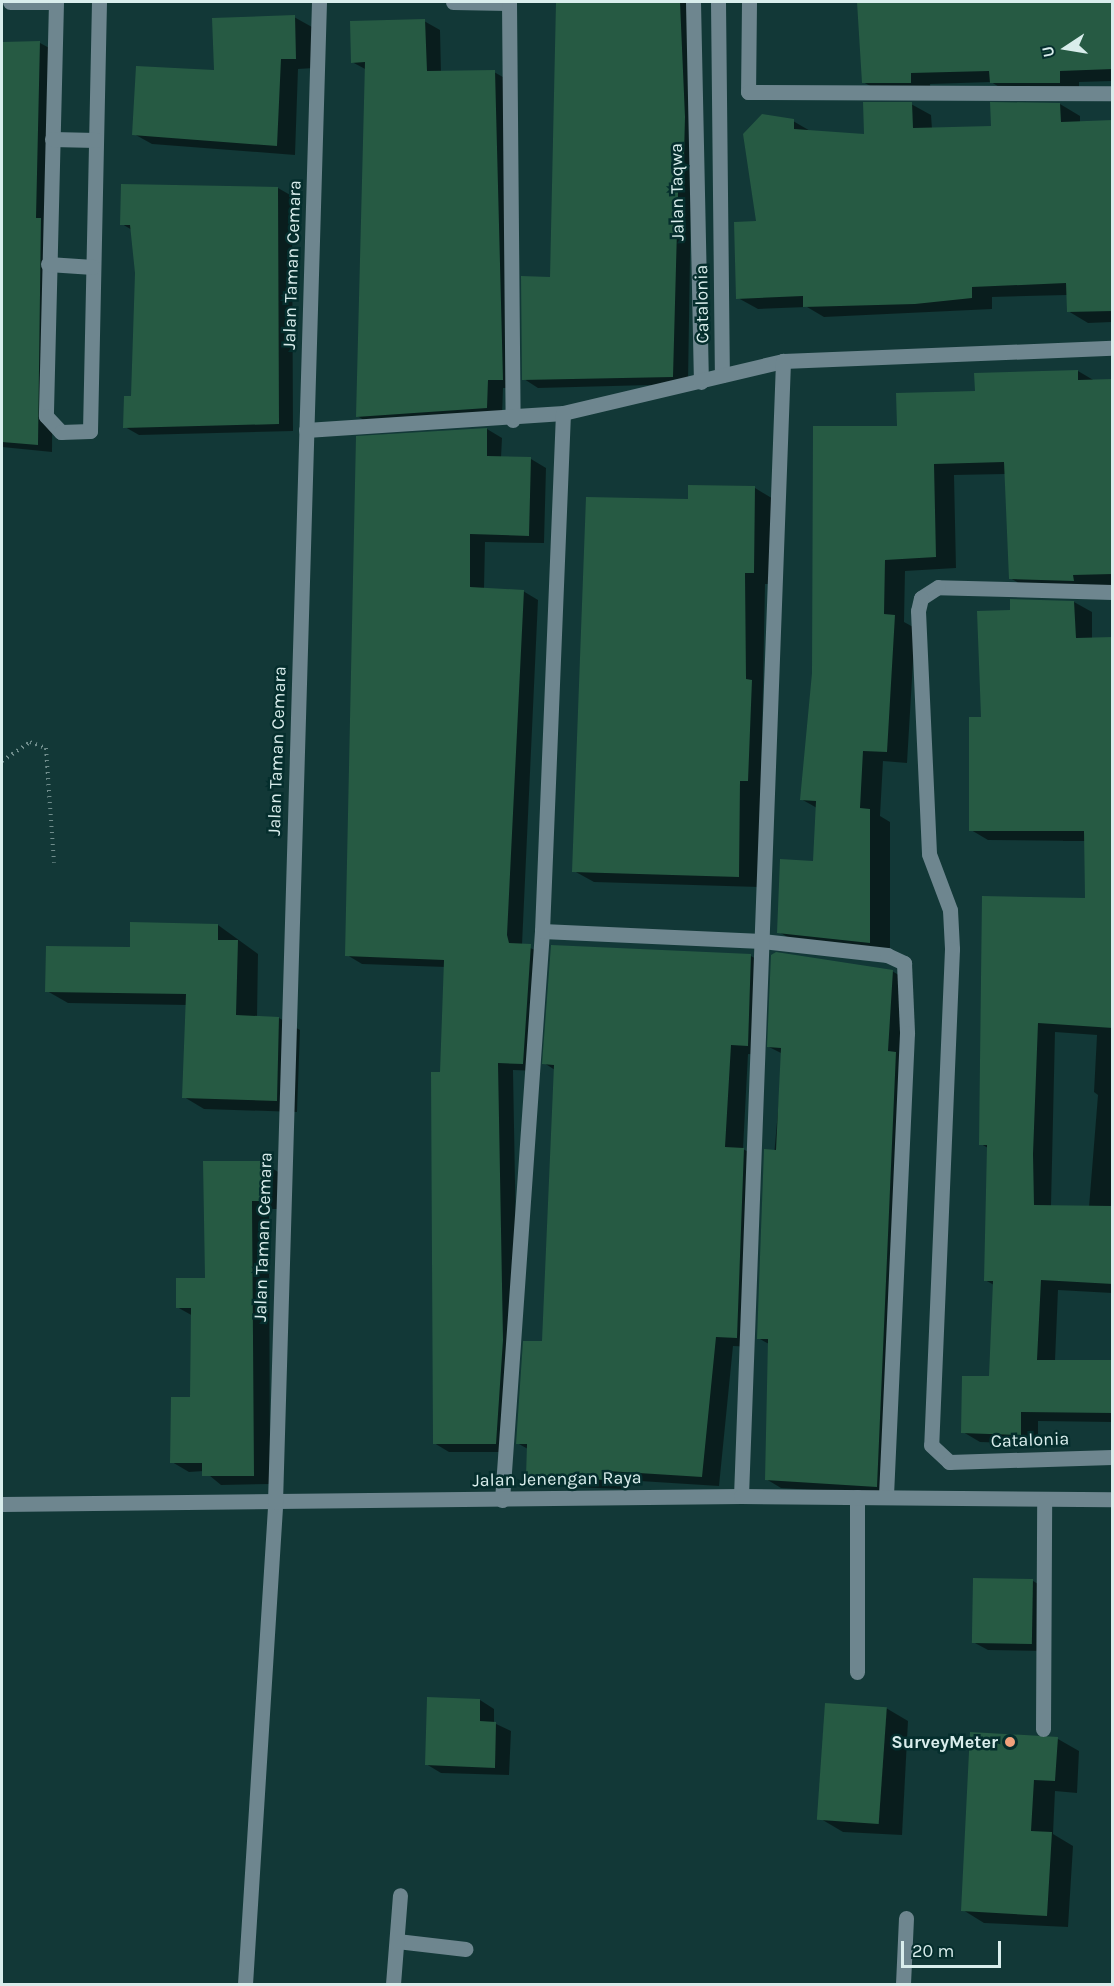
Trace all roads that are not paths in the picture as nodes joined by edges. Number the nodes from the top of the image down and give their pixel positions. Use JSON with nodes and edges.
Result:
{"nodes":[{"id":1,"x":10,"y":2,"type":"edge"},
{"id":2,"x":55,"y":2,"type":"edge"},
{"id":3,"x":99,"y":2,"type":"edge"},
{"id":4,"x":319,"y":2,"type":"edge"},
{"id":5,"x":453,"y":2,"type":"edge"},
{"id":6,"x":508,"y":2,"type":"edge"},
{"id":7,"x":693,"y":2,"type":"edge"},
{"id":8,"x":718,"y":2,"type":"edge"},
{"id":9,"x":749,"y":2,"type":"edge"},
{"id":10,"x":1113,"y":93,"type":"edge"},
{"id":11,"x":52,"y":139,"type":"junction"},
{"id":12,"x":96,"y":140,"type":"junction"},
{"id":13,"x":48,"y":264,"type":"junction"},
{"id":14,"x":93,"y":267,"type":"junction"},
{"id":15,"x":1113,"y":348,"type":"edge"},
{"id":16,"x":783,"y":361,"type":"junction"},
{"id":17,"x":722,"y":375,"type":"junction"},
{"id":18,"x":701,"y":382,"type":"junction"},
{"id":19,"x":563,"y":413,"type":"junction"},
{"id":20,"x":513,"y":420,"type":"junction"},
{"id":21,"x":306,"y":430,"type":"junction"},
{"id":22,"x":1113,"y":592,"type":"edge"},
{"id":23,"x":542,"y":931,"type":"junction"},
{"id":24,"x":762,"y":941,"type":"junction"},
{"id":25,"x":1113,"y":1457,"type":"edge"},
{"id":26,"x":741,"y":1496,"type":"junction"},
{"id":27,"x":857,"y":1497,"type":"junction"},
{"id":28,"x":886,"y":1497,"type":"junction"},
{"id":29,"x":1113,"y":1499,"type":"edge"},
{"id":30,"x":502,"y":1500,"type":"junction"},
{"id":31,"x":1044,"y":1500,"type":"junction"},
{"id":32,"x":275,"y":1502,"type":"junction"},
{"id":33,"x":2,"y":1504,"type":"edge"},
{"id":34,"x":857,"y":1671,"type":"dead end"},
{"id":35,"x":1043,"y":1729,"type":"dead end"},
{"id":36,"x":399,"y":1895,"type":"dead end"},
{"id":37,"x":906,"y":1918,"type":"dead end"},
{"id":38,"x":397,"y":1941,"type":"junction"},
{"id":39,"x":466,"y":1949,"type":"dead end"},
{"id":40,"x":246,"y":1984,"type":"edge"},
{"id":41,"x":393,"y":1984,"type":"edge"},
{"id":42,"x":903,"y":1984,"type":"edge"}],
"edges":[{"from":1,"to":2,"type":"street"},
{"from":2,"to":11,"type":"street"},
{"from":3,"to":12,"type":"street"},
{"from":4,"to":21,"type":"street","name":"Jalan Taman Cemara"},
{"from":5,"to":6,"type":"street"},
{"from":6,"to":20,"type":"street"},
{"from":7,"to":18,"type":"street","name":"Jalan Taqwa"},
{"from":8,"to":17,"type":"street","name":"Catalonia"},
{"from":9,"to":10,"type":"street"},
{"from":11,"to":12,"type":"street"},
{"from":11,"to":13,"type":"street"},
{"from":12,"to":14,"type":"street"},
{"from":13,"to":14,"type":"street"},
{"from":13,"to":14,"type":"street"},
{"from":15,"to":16,"type":"street"},
{"from":16,"to":17,"type":"street"},
{"from":16,"to":24,"type":"street"},
{"from":17,"to":18,"type":"street"},
{"from":18,"to":19,"type":"street"},
{"from":19,"to":20,"type":"street"},
{"from":19,"to":23,"type":"street"},
{"from":20,"to":21,"type":"street"},
{"from":21,"to":32,"type":"street","name":"Jalan Taman Cemara"},
{"from":22,"to":25,"type":"street","name":"Catalonia"},
{"from":23,"to":24,"type":"street"},
{"from":23,"to":30,"type":"street"},
{"from":24,"to":26,"type":"street"},
{"from":24,"to":28,"type":"street"},
{"from":26,"to":27,"type":"street","name":"Jalan Jenengan Raya"},
{"from":26,"to":30,"type":"street","name":"Jalan Jenengan Raya"},
{"from":27,"to":28,"type":"street","name":"Jalan Jenengan Raya"},
{"from":27,"to":34,"type":"street"},
{"from":28,"to":31,"type":"street","name":"Jalan Jenengan Raya"},
{"from":29,"to":31,"type":"street","name":"Jalan Jenengan Raya"},
{"from":30,"to":32,"type":"street","name":"Jalan Jenengan Raya"},
{"from":31,"to":35,"type":"street"},
{"from":32,"to":33,"type":"street","name":"Jalan Jenengan Raya"},
{"from":32,"to":40,"type":"street","name":"Jalan Taman Cemara"},
{"from":36,"to":38,"type":"street"},
{"from":37,"to":42,"type":"street"},
{"from":38,"to":39,"type":"street"},
{"from":38,"to":41,"type":"street"}]}
